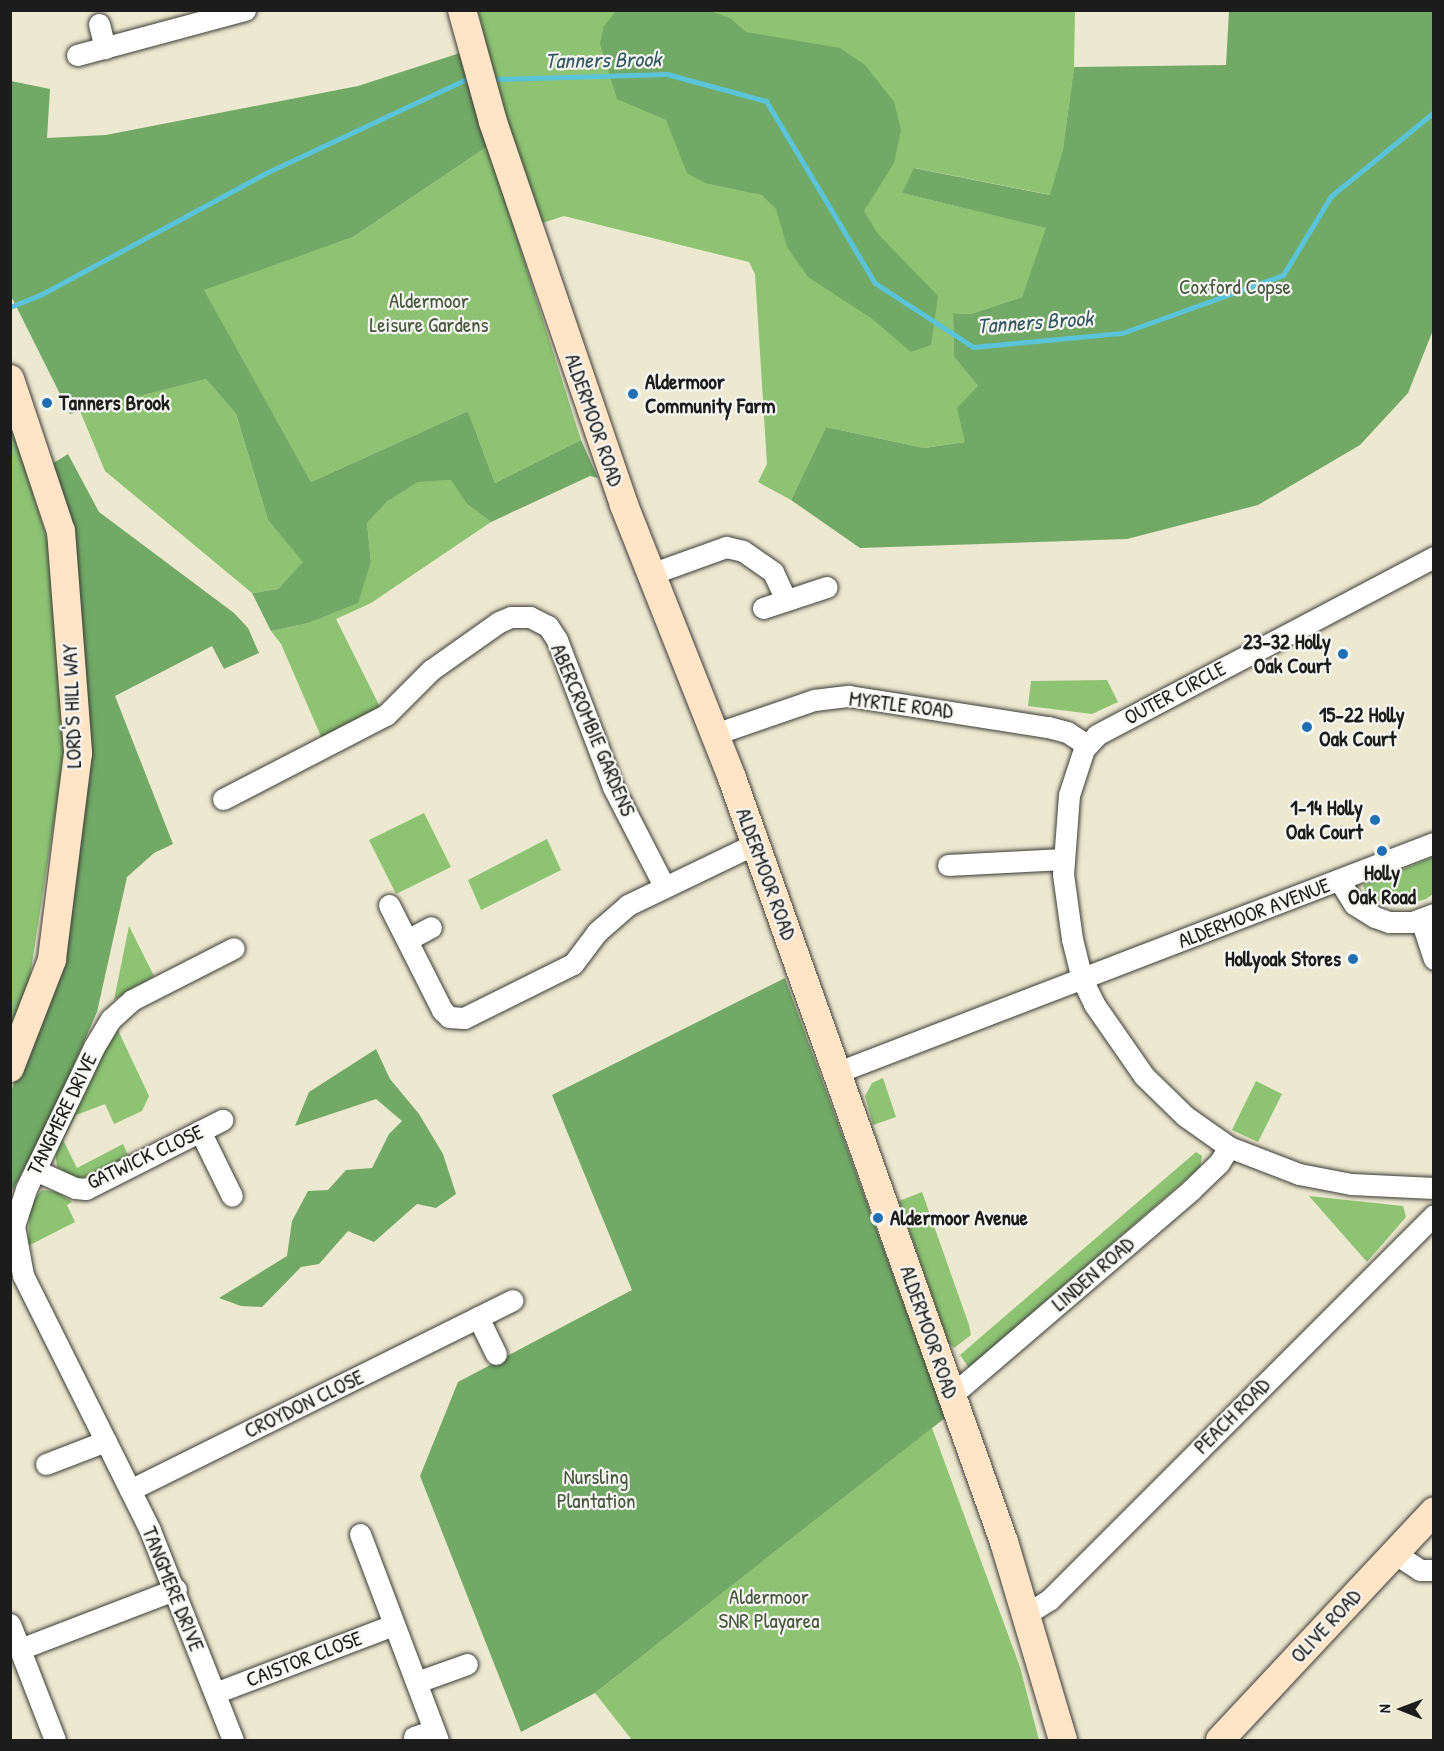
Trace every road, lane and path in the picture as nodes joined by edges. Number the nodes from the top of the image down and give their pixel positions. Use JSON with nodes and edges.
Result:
{"nodes":[{"id":1,"x":245,"y":10,"type":"edge"},
{"id":2,"x":462,"y":10,"type":"edge"},
{"id":3,"x":99,"y":24,"type":"dead end"},
{"id":4,"x":105,"y":48,"type":"junction"},
{"id":5,"x":77,"y":56,"type":"dead end"},
{"id":6,"x":10,"y":379,"type":"edge"},
{"id":7,"x":1434,"y":557,"type":"edge"},
{"id":8,"x":651,"y":574,"type":"junction"},
{"id":9,"x":827,"y":587,"type":"dead end"},
{"id":10,"x":786,"y":600,"type":"junction"},
{"id":11,"x":763,"y":608,"type":"dead end"},
{"id":12,"x":715,"y":734,"type":"junction"},
{"id":13,"x":1087,"y":745,"type":"junction"},
{"id":14,"x":223,"y":799,"type":"dead end"},
{"id":15,"x":1434,"y":843,"type":"edge"},
{"id":16,"x":755,"y":844,"type":"junction"},
{"id":17,"x":1063,"y":859,"type":"junction"},
{"id":18,"x":948,"y":865,"type":"dead end"},
{"id":19,"x":1339,"y":880,"type":"junction"},
{"id":20,"x":664,"y":886,"type":"junction"},
{"id":21,"x":388,"y":905,"type":"dead end"},
{"id":22,"x":1427,"y":917,"type":"edge"},
{"id":23,"x":431,"y":927,"type":"dead end"},
{"id":24,"x":406,"y":940,"type":"junction"},
{"id":25,"x":234,"y":948,"type":"dead end"},
{"id":26,"x":1434,"y":959,"type":"edge"},
{"id":27,"x":1082,"y":979,"type":"junction"},
{"id":28,"x":10,"y":1068,"type":"edge"},
{"id":29,"x":838,"y":1072,"type":"junction"},
{"id":30,"x":222,"y":1120,"type":"dead end"},
{"id":31,"x":200,"y":1131,"type":"junction"},
{"id":32,"x":1229,"y":1147,"type":"junction"},
{"id":33,"x":35,"y":1170,"type":"junction"},
{"id":34,"x":1434,"y":1188,"type":"edge"},
{"id":35,"x":232,"y":1196,"type":"dead end"},
{"id":36,"x":1434,"y":1215,"type":"edge"},
{"id":37,"x":512,"y":1300,"type":"dead end"},
{"id":38,"x":478,"y":1317,"type":"junction"},
{"id":39,"x":496,"y":1354,"type":"dead end"},
{"id":40,"x":952,"y":1395,"type":"junction"},
{"id":41,"x":105,"y":1441,"type":"junction"},
{"id":42,"x":46,"y":1464,"type":"dead end"},
{"id":43,"x":130,"y":1490,"type":"junction"},
{"id":44,"x":1434,"y":1511,"type":"edge"},
{"id":45,"x":360,"y":1534,"type":"dead end"},
{"id":46,"x":1394,"y":1552,"type":"junction"},
{"id":47,"x":1434,"y":1570,"type":"edge"},
{"id":48,"x":176,"y":1589,"type":"junction"},
{"id":49,"x":1028,"y":1613,"type":"junction"},
{"id":50,"x":10,"y":1624,"type":"edge"},
{"id":51,"x":393,"y":1625,"type":"junction"},
{"id":52,"x":20,"y":1649,"type":"junction"},
{"id":53,"x":466,"y":1664,"type":"dead end"},
{"id":54,"x":417,"y":1682,"type":"junction"},
{"id":55,"x":215,"y":1693,"type":"junction"},
{"id":56,"x":436,"y":1735,"type":"edge"},
{"id":57,"x":414,"y":1737,"type":"dead end"},
{"id":58,"x":55,"y":1740,"type":"edge"},
{"id":59,"x":233,"y":1740,"type":"edge"},
{"id":60,"x":1063,"y":1740,"type":"edge"},
{"id":61,"x":1220,"y":1740,"type":"edge"}],
"edges":[{"from":1,"to":4,"type":"street"},
{"from":2,"to":8,"type":"street","name":"ALDERMOOR ROAD"},
{"from":3,"to":4,"type":"street"},
{"from":4,"to":5,"type":"street"},
{"from":6,"to":28,"type":"street","name":"LORD'S HILL WAY"},
{"from":7,"to":13,"type":"street","name":"OUTER CIRCLE"},
{"from":8,"to":10,"type":"street"},
{"from":8,"to":12,"type":"street","name":"ALDERMOOR ROAD"},
{"from":9,"to":10,"type":"street"},
{"from":10,"to":11,"type":"street"},
{"from":12,"to":13,"type":"street","name":"MYRTLE ROAD"},
{"from":12,"to":16,"type":"street","name":"ALDERMOOR ROAD"},
{"from":13,"to":17,"type":"street"},
{"from":14,"to":20,"type":"street","name":"ABERCROMBIE GARDENS"},
{"from":15,"to":19,"type":"street","name":"ALDERMOOR AVENUE"},
{"from":16,"to":20,"type":"street"},
{"from":16,"to":29,"type":"street","name":"ALDERMOOR ROAD"},
{"from":17,"to":18,"type":"street"},
{"from":17,"to":27,"type":"street"},
{"from":19,"to":22,"type":"street"},
{"from":19,"to":27,"type":"street","name":"ALDERMOOR AVENUE"},
{"from":20,"to":24,"type":"street"},
{"from":21,"to":24,"type":"street"},
{"from":22,"to":26,"type":"street"},
{"from":23,"to":24,"type":"street"},
{"from":25,"to":33,"type":"street","name":"TANGMERE DRIVE"},
{"from":27,"to":29,"type":"street","name":"ALDERMOOR AVENUE"},
{"from":27,"to":32,"type":"street"},
{"from":29,"to":40,"type":"street","name":"ALDERMOOR ROAD"},
{"from":30,"to":31,"type":"street","name":"GATWICK CLOSE"},
{"from":31,"to":33,"type":"street","name":"GATWICK CLOSE"},
{"from":31,"to":35,"type":"street"},
{"from":32,"to":34,"type":"street"},
{"from":32,"to":40,"type":"street","name":"LINDEN ROAD"},
{"from":33,"to":41,"type":"street","name":"TANGMERE DRIVE"},
{"from":36,"to":49,"type":"street","name":"PEACH ROAD"},
{"from":37,"to":38,"type":"street","name":"CROYDON CLOSE"},
{"from":38,"to":39,"type":"street"},
{"from":38,"to":43,"type":"street","name":"CROYDON CLOSE"},
{"from":40,"to":49,"type":"street","name":"ALDERMOOR ROAD"},
{"from":41,"to":42,"type":"street"},
{"from":41,"to":43,"type":"street","name":"TANGMERE DRIVE"},
{"from":43,"to":48,"type":"street","name":"TANGMERE DRIVE"},
{"from":44,"to":46,"type":"street","name":"OLIVE ROAD"},
{"from":45,"to":51,"type":"street"},
{"from":46,"to":47,"type":"street"},
{"from":46,"to":61,"type":"street","name":"OLIVE ROAD"},
{"from":48,"to":52,"type":"street"},
{"from":48,"to":55,"type":"street","name":"TANGMERE DRIVE"},
{"from":49,"to":60,"type":"street","name":"ALDERMOOR ROAD"},
{"from":50,"to":52,"type":"street"},
{"from":51,"to":54,"type":"street"},
{"from":51,"to":55,"type":"street","name":"CAISTOR CLOSE"},
{"from":52,"to":58,"type":"street"},
{"from":53,"to":54,"type":"street"},
{"from":54,"to":56,"type":"street"},
{"from":55,"to":59,"type":"street","name":"TANGMERE DRIVE"},
{"from":56,"to":57,"type":"street"}]}
